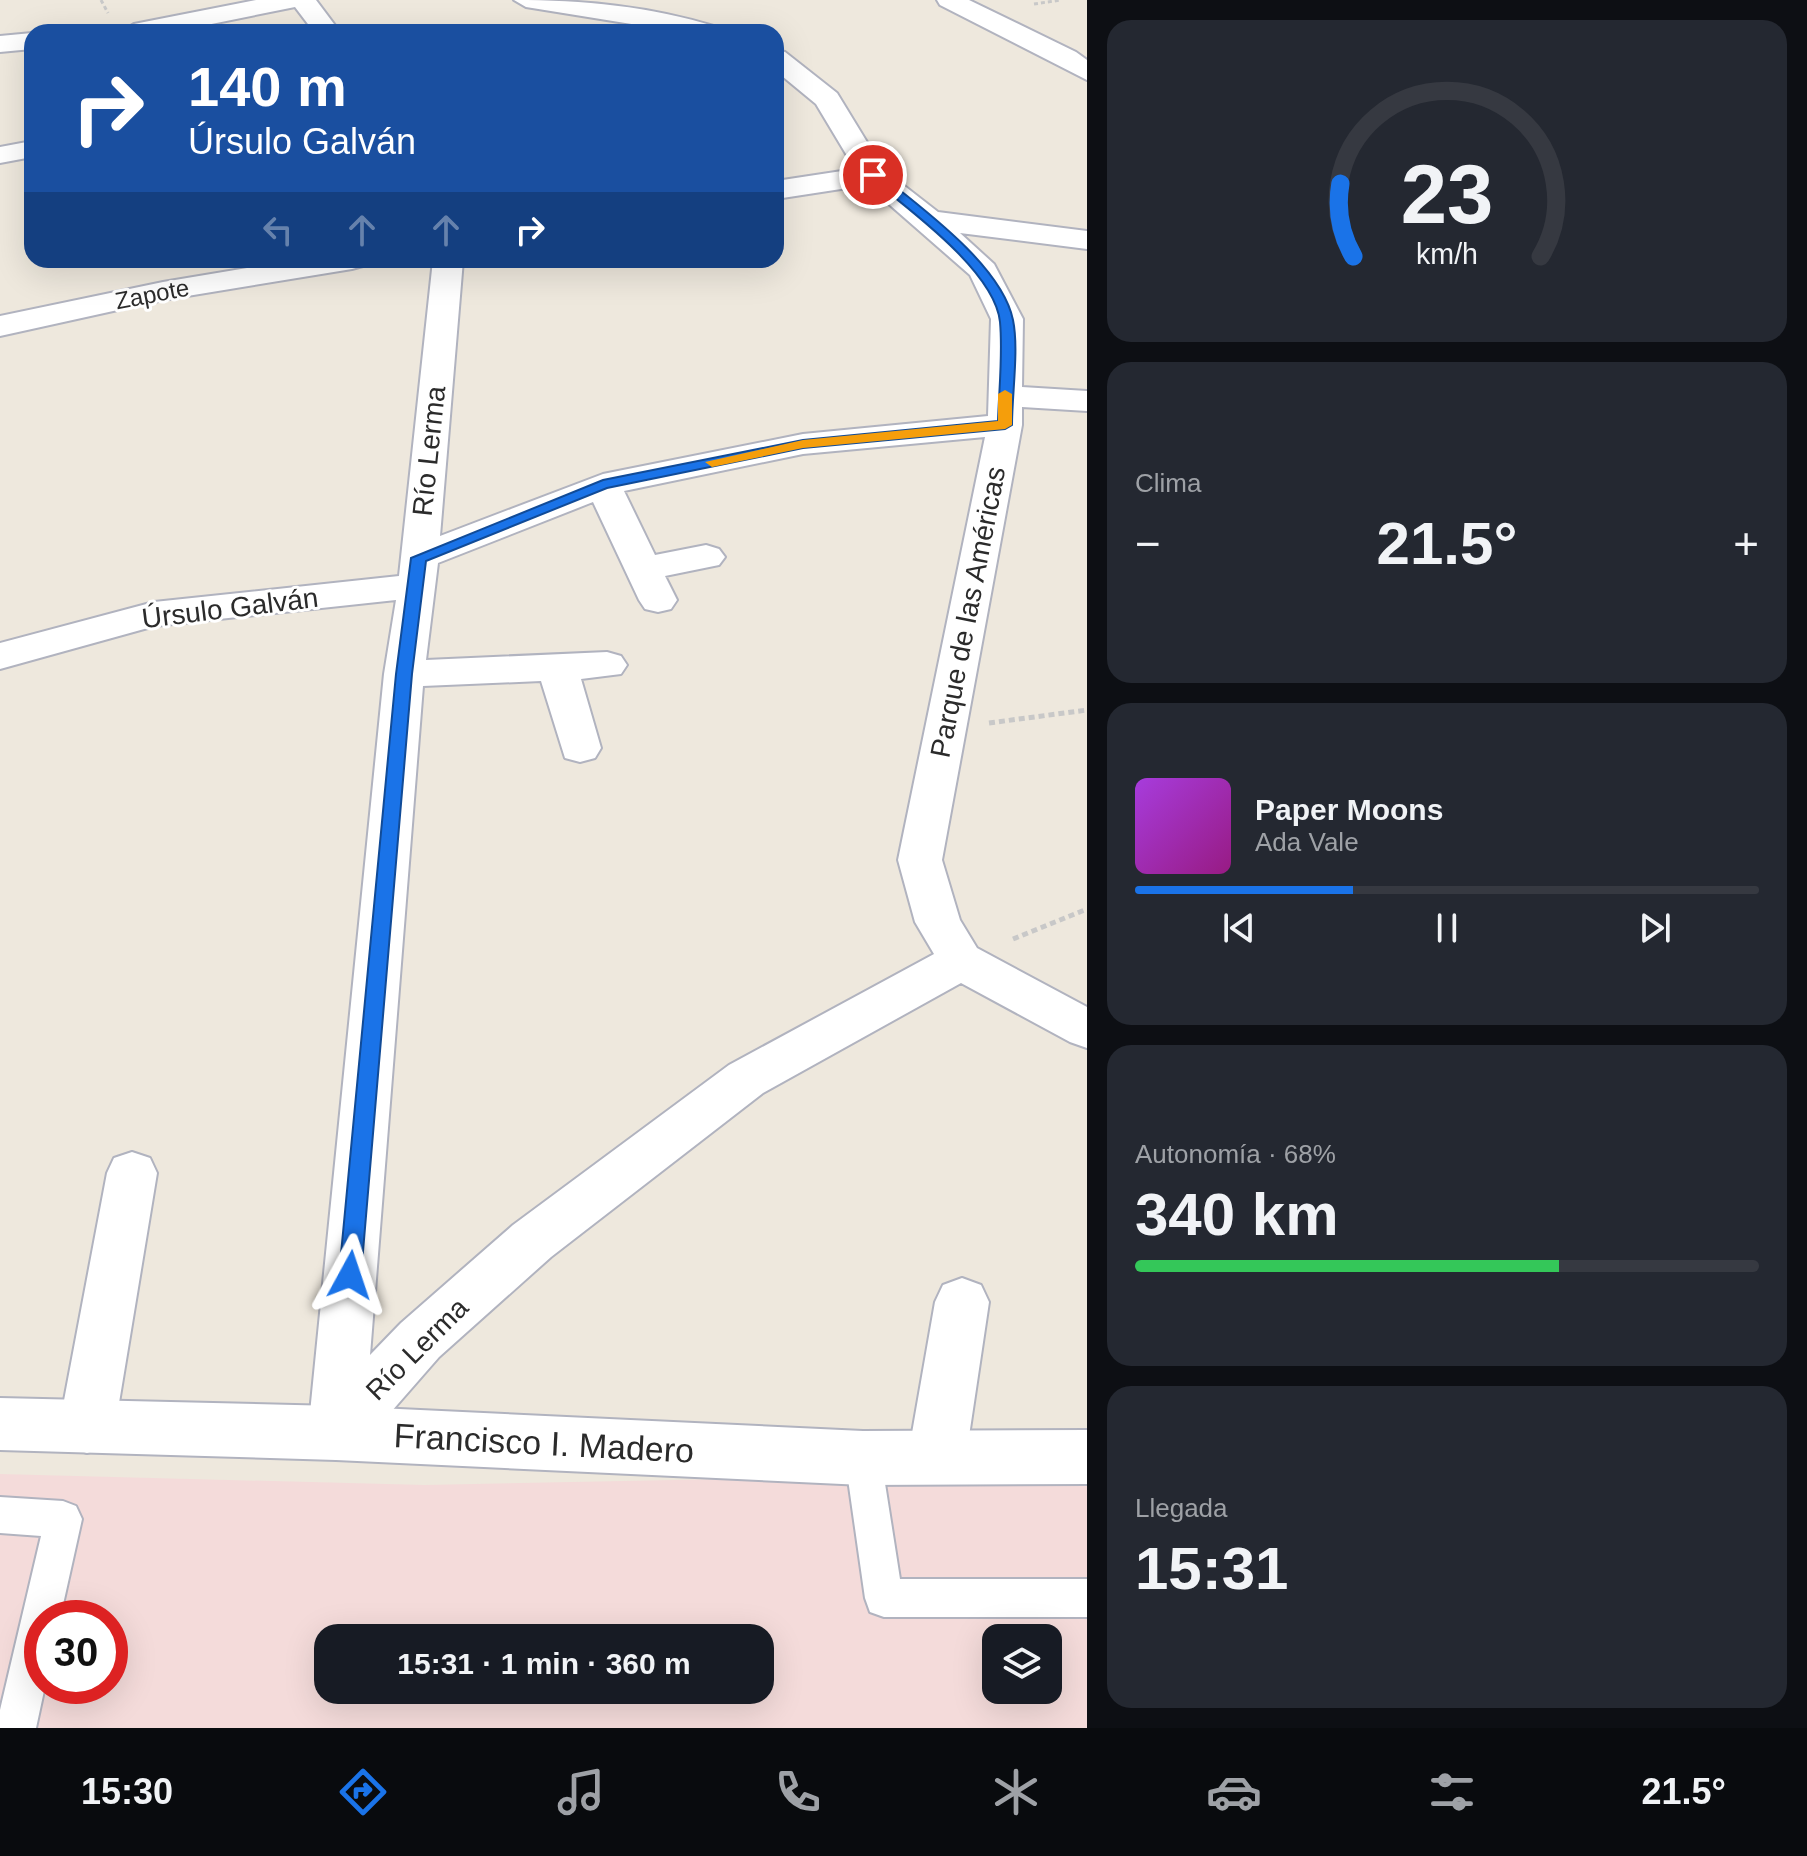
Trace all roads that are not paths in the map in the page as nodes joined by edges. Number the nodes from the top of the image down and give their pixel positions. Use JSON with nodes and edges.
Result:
{"nodes":[{"id":1,"x":293,"y":0,"type":"edge"},
{"id":2,"x":303,"y":0,"type":"edge"},
{"id":3,"x":526,"y":0,"type":"edge"},
{"id":4,"x":949,"y":0,"type":"edge"},
{"id":5,"x":672,"y":10,"type":"edge"},
{"id":6,"x":174,"y":24,"type":"edge"},
{"id":7,"x":321,"y":24,"type":"edge"},
{"id":8,"x":695,"y":24,"type":"edge"},
{"id":9,"x":24,"y":42,"type":"edge"},
{"id":10,"x":0,"y":44,"type":"edge"},
{"id":11,"x":1080,"y":62,"type":"edge"},
{"id":12,"x":784,"y":64,"type":"edge"},
{"id":13,"x":24,"y":150,"type":"edge"},
{"id":14,"x":0,"y":155,"type":"edge"},
{"id":15,"x":873,"y":175,"type":"junction"},
{"id":16,"x":784,"y":189,"type":"edge"},
{"id":17,"x":929,"y":220,"type":"junction"},
{"id":18,"x":1087,"y":240,"type":"edge"},
{"id":19,"x":303,"y":268,"type":"edge"},
{"id":20,"x":447,"y":268,"type":"edge"},
{"id":21,"x":0,"y":326,"type":"edge"},
{"id":22,"x":1087,"y":401,"type":"edge"},
{"id":23,"x":1005,"y":410,"type":"junction"},
{"id":24,"x":603,"y":485,"type":"junction"},
{"id":25,"x":706,"y":557,"type":"dead end"},
{"id":26,"x":417,"y":572,"type":"junction"},
{"id":27,"x":0,"y":656,"type":"edge"},
{"id":28,"x":607,"y":665,"type":"dead end"},
{"id":29,"x":557,"y":666,"type":"junction"},
{"id":30,"x":404,"y":674,"type":"junction"},
{"id":31,"x":580,"y":748,"type":"dead end"},
{"id":32,"x":961,"y":961,"type":"junction"},
{"id":33,"x":1087,"y":1029,"type":"edge"},
{"id":34,"x":132,"y":1173,"type":"dead end"},
{"id":35,"x":962,"y":1302,"type":"dead end"},
{"id":36,"x":0,"y":1424,"type":"edge"},
{"id":37,"x":87,"y":1427,"type":"junction"},
{"id":38,"x":336,"y":1433,"type":"junction"},
{"id":39,"x":937,"y":1456,"type":"junction"},
{"id":40,"x":1087,"y":1457,"type":"edge"},
{"id":41,"x":863,"y":1458,"type":"junction"},
{"id":42,"x":0,"y":1515,"type":"edge"},
{"id":43,"x":1087,"y":1598,"type":"edge"},
{"id":44,"x":16,"y":1728,"type":"edge"}],
"edges":[{"from":1,"to":6,"type":"street"},
{"from":2,"to":7,"type":"street"},
{"from":3,"to":5,"type":"street"},
{"from":4,"to":11,"type":"street"},
{"from":5,"to":8,"type":"street"},
{"from":9,"to":10,"type":"street"},
{"from":12,"to":15,"type":"street","name":"Parque de las Américas"},
{"from":13,"to":14,"type":"street"},
{"from":15,"to":16,"type":"street"},
{"from":15,"to":17,"type":"street","name":"Parque de las Américas"},
{"from":17,"to":18,"type":"street"},
{"from":17,"to":23,"type":"street","name":"Parque de las Américas"},
{"from":19,"to":21,"type":"street","name":"Zapote"},
{"from":20,"to":26,"type":"street","name":"Río Lerma"},
{"from":22,"to":23,"type":"street","name":"Úrsulo Galván"},
{"from":23,"to":24,"type":"street","name":"Úrsulo Galván"},
{"from":23,"to":32,"type":"street","name":"Parque de las Américas"},
{"from":24,"to":25,"type":"street"},
{"from":24,"to":26,"type":"street","name":"Úrsulo Galván"},
{"from":26,"to":27,"type":"street","name":"Úrsulo Galván"},
{"from":26,"to":30,"type":"street","name":"Río Lerma"},
{"from":28,"to":29,"type":"street"},
{"from":29,"to":30,"type":"street"},
{"from":29,"to":31,"type":"street"},
{"from":30,"to":38,"type":"street","name":"Río Lerma"},
{"from":32,"to":33,"type":"street"},
{"from":32,"to":38,"type":"street","name":"Río Lerma"},
{"from":34,"to":37,"type":"street"},
{"from":35,"to":39,"type":"street"},
{"from":36,"to":37,"type":"street","name":"Francisco I. Madero"},
{"from":37,"to":38,"type":"street","name":"Francisco I. Madero"},
{"from":38,"to":41,"type":"street","name":"Francisco I. Madero"},
{"from":39,"to":40,"type":"street","name":"Francisco I. Madero"},
{"from":39,"to":41,"type":"street","name":"Francisco I. Madero"},
{"from":41,"to":43,"type":"lane"},
{"from":42,"to":44,"type":"lane"}]}
